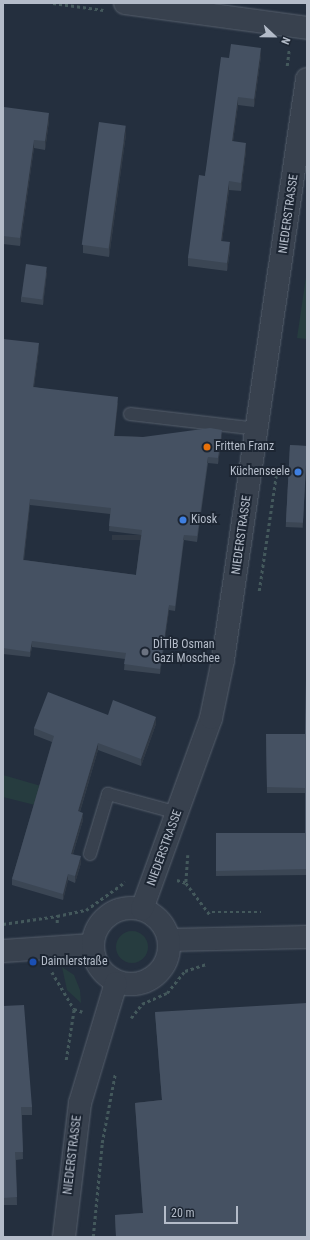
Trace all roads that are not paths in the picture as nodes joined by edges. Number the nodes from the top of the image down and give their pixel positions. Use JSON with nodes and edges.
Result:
{"nodes":[{"id":1,"x":118,"y":7,"type":"edge"},
{"id":2,"x":299,"y":34,"type":"edge"},
{"id":3,"x":307,"y":79,"type":"edge"},
{"id":4,"x":130,"y":414,"type":"dead end"},
{"id":5,"x":258,"y":429,"type":"junction"},
{"id":6,"x":178,"y":813,"type":"junction"},
{"id":7,"x":90,"y":854,"type":"dead end"},
{"id":8,"x":142,"y":909,"type":"junction"},
{"id":9,"x":307,"y":937,"type":"edge"},
{"id":10,"x":169,"y":940,"type":"junction"},
{"id":11,"x":92,"y":945,"type":"junction"},
{"id":12,"x":3,"y":951,"type":"edge"},
{"id":13,"x":116,"y":983,"type":"junction"},
{"id":14,"x":64,"y":1237,"type":"edge"}],
"edges":[{"from":1,"to":2,"type":"street"},
{"from":3,"to":5,"type":"street","name":"NIEDERSTRASSE"},
{"from":4,"to":5,"type":"lane"},
{"from":5,"to":6,"type":"street","name":"NIEDERSTRASSE"},
{"from":6,"to":7,"type":"lane"},
{"from":6,"to":8,"type":"street","name":"NIEDERSTRASSE"},
{"from":8,"to":10,"type":"street"},
{"from":8,"to":11,"type":"street"},
{"from":9,"to":10,"type":"street"},
{"from":10,"to":13,"type":"street"},
{"from":11,"to":12,"type":"street"},
{"from":11,"to":13,"type":"street"},
{"from":13,"to":14,"type":"street","name":"NIEDERSTRASSE"}]}
